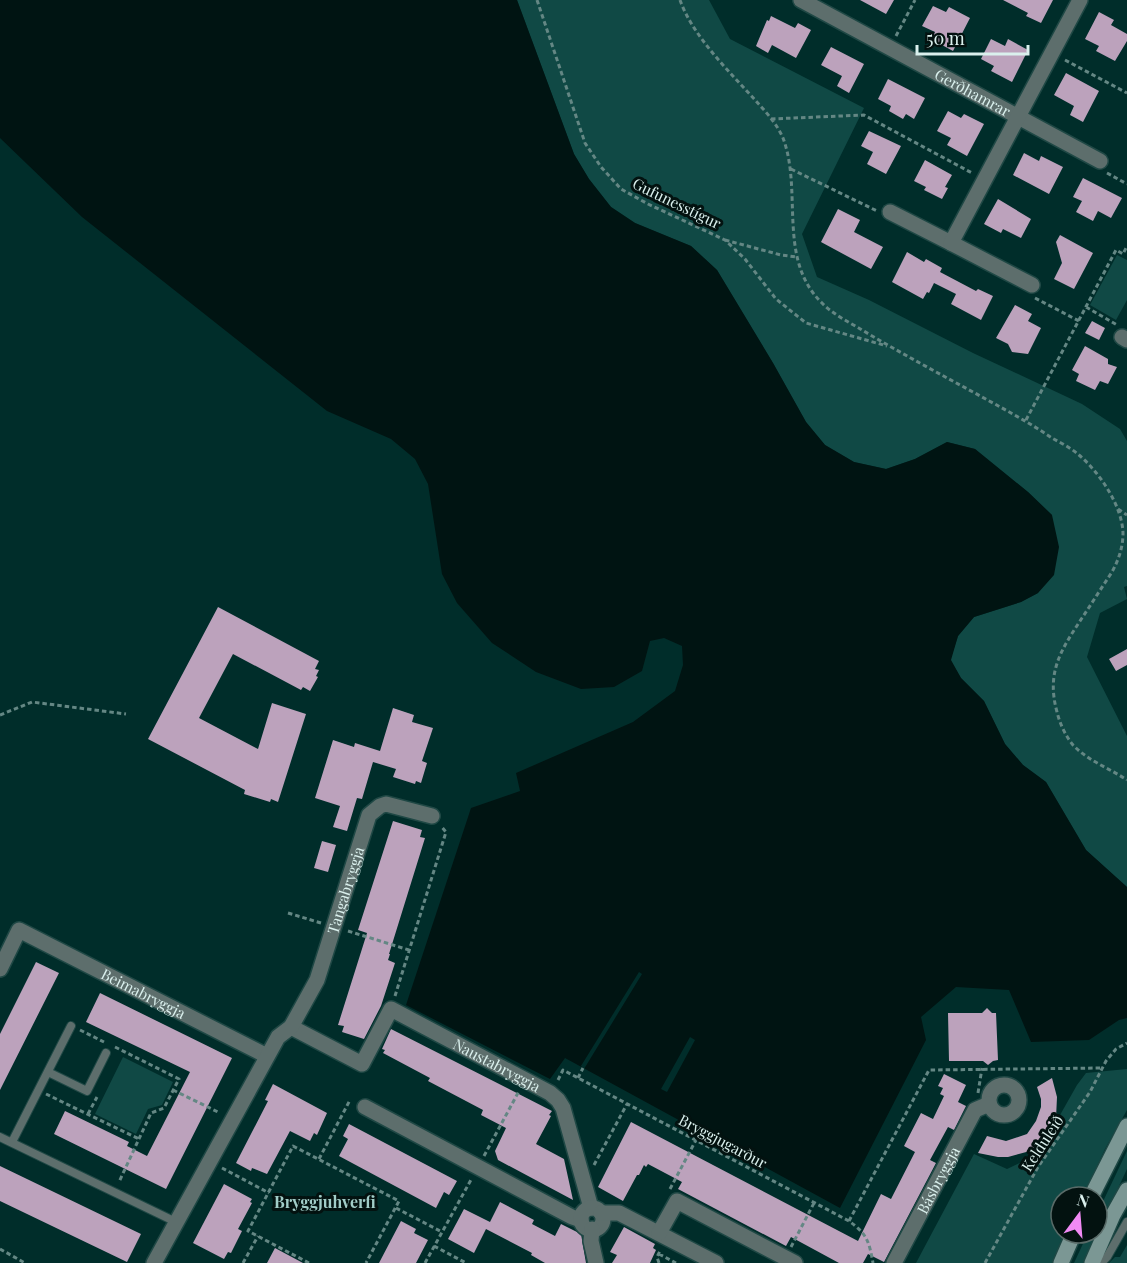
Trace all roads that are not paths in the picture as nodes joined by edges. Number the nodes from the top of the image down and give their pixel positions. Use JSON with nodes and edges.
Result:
{"nodes":[{"id":1,"x":801,"y":0,"type":"edge"},
{"id":2,"x":1080,"y":0,"type":"edge"},
{"id":3,"x":1018,"y":117,"type":"junction"},
{"id":4,"x":1100,"y":161,"type":"road end"},
{"id":5,"x":890,"y":212,"type":"road end"},
{"id":6,"x":951,"y":243,"type":"junction"},
{"id":7,"x":1032,"y":285,"type":"road end"},
{"id":8,"x":432,"y":816,"type":"road end"},
{"id":9,"x":0,"y":969,"type":"edge"},
{"id":10,"x":71,"y":1026,"type":"road end"},
{"id":11,"x":291,"y":1027,"type":"junction"},
{"id":12,"x":106,"y":1053,"type":"dead end"},
{"id":13,"x":267,"y":1056,"type":"junction"},
{"id":14,"x":48,"y":1072,"type":"junction"},
{"id":15,"x":365,"y":1107,"type":"dead end"},
{"id":16,"x":982,"y":1107,"type":"road end"},
{"id":17,"x":1127,"y":1126,"type":"edge"},
{"id":18,"x":0,"y":1137,"type":"edge"},
{"id":19,"x":12,"y":1142,"type":"junction"},
{"id":20,"x":1097,"y":1185,"type":"edge"},
{"id":21,"x":1127,"y":1190,"type":"edge"},
{"id":22,"x":591,"y":1218,"type":"junction"},
{"id":23,"x":176,"y":1222,"type":"junction"},
{"id":24,"x":1127,"y":1222,"type":"edge"},
{"id":25,"x":658,"y":1233,"type":"junction"},
{"id":26,"x":1069,"y":1245,"type":"edge"},
{"id":27,"x":792,"y":1257,"type":"edge"},
{"id":28,"x":160,"y":1261,"type":"edge"},
{"id":29,"x":596,"y":1263,"type":"edge"},
{"id":30,"x":716,"y":1263,"type":"edge"},
{"id":31,"x":894,"y":1263,"type":"edge"},
{"id":32,"x":1061,"y":1263,"type":"edge"},
{"id":33,"x":1092,"y":1263,"type":"edge"},
{"id":34,"x":1101,"y":1263,"type":"edge"}],
"edges":[{"from":1,"to":3,"type":"street","name":"Gerðhamrar"},
{"from":2,"to":3,"type":"street","name":"Gerðhamrar"},
{"from":3,"to":4,"type":"street","name":"Gerðhamrar"},
{"from":3,"to":6,"type":"street","name":"Gerðhamrar"},
{"from":5,"to":6,"type":"street"},
{"from":6,"to":7,"type":"street"},
{"from":8,"to":11,"type":"street","name":"Tangabryggja"},
{"from":9,"to":13,"type":"street","name":"Beimabryggja"},
{"from":10,"to":14,"type":"lane"},
{"from":11,"to":13,"type":"street","name":"Tangabryggja"},
{"from":11,"to":22,"type":"street","name":"Naustabryggja"},
{"from":12,"to":14,"type":"lane"},
{"from":13,"to":23,"type":"street","name":"Tangabryggja"},
{"from":14,"to":19,"type":"lane"},
{"from":15,"to":22,"type":"street"},
{"from":16,"to":31,"type":"street","name":"Básbryggja"},
{"from":17,"to":20,"type":"main road"},
{"from":18,"to":19,"type":"lane"},
{"from":19,"to":23,"type":"lane"},
{"from":21,"to":33,"type":"main road"},
{"from":22,"to":25,"type":"street"},
{"from":22,"to":29,"type":"street","name":"Naustabryggja"},
{"from":23,"to":28,"type":"street","name":"Tangabryggja"},
{"from":24,"to":34,"type":"lane"},
{"from":25,"to":27,"type":"street"},
{"from":25,"to":30,"type":"street"},
{"from":26,"to":32,"type":"main road"}]}
